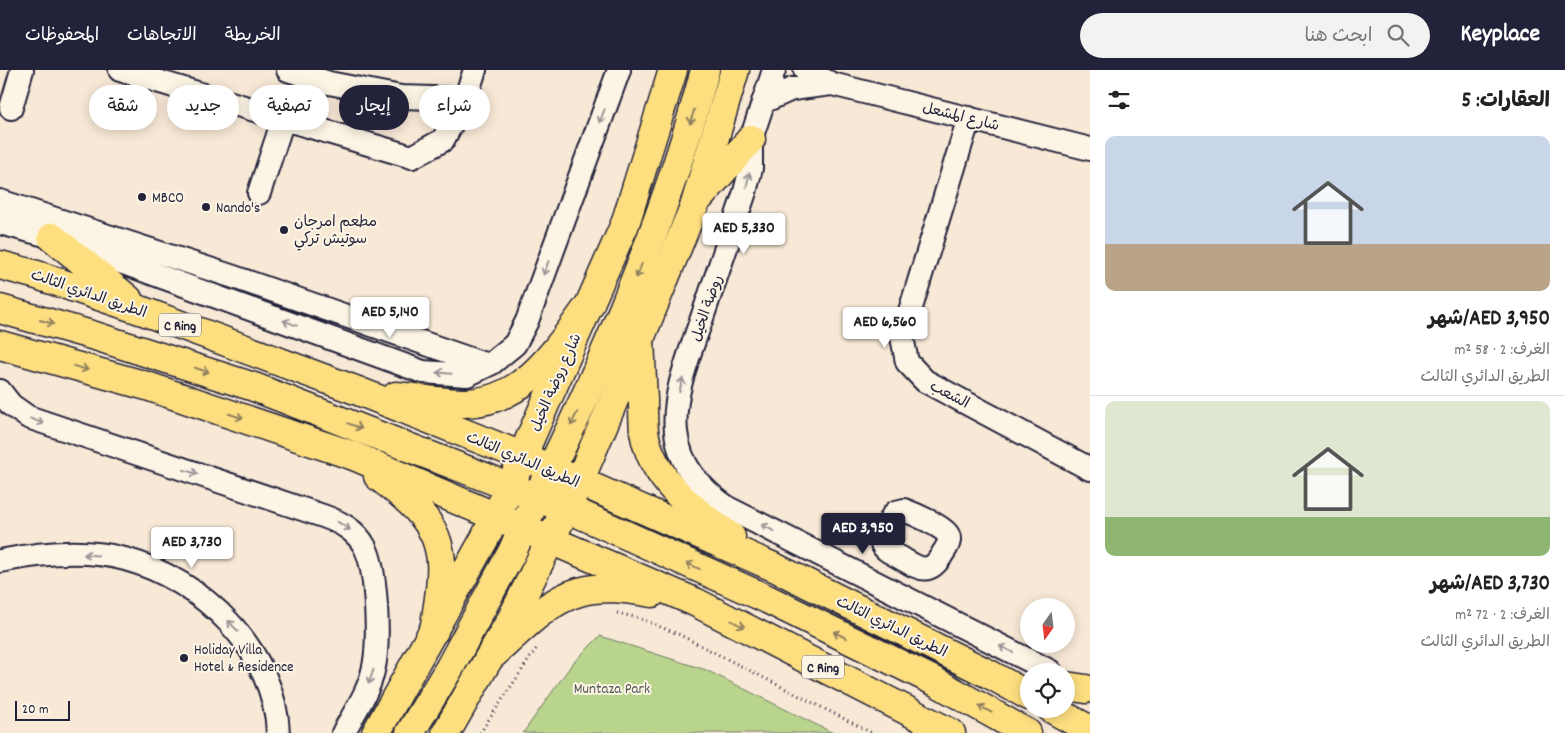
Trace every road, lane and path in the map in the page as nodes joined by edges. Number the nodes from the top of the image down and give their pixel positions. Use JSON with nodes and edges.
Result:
{"nodes":[{"id":1,"x":22,"y":70,"type":"edge"},
{"id":2,"x":120,"y":70,"type":"edge"},
{"id":3,"x":288,"y":70,"type":"edge"},
{"id":4,"x":475,"y":70,"type":"edge"},
{"id":5,"x":619,"y":70,"type":"edge"},
{"id":6,"x":673,"y":70,"type":"edge"},
{"id":7,"x":705,"y":70,"type":"edge"},
{"id":8,"x":735,"y":70,"type":"edge"},
{"id":9,"x":774,"y":70,"type":"edge"},
{"id":10,"x":805,"y":70,"type":"edge"},
{"id":11,"x":832,"y":84,"type":"junction"},
{"id":12,"x":470,"y":85,"type":"edge"},
{"id":13,"x":419,"y":98,"type":"edge"},
{"id":14,"x":763,"y":102,"type":"junction"},
{"id":15,"x":11,"y":108,"type":"dead end"},
{"id":16,"x":249,"y":110,"type":"edge"},
{"id":17,"x":969,"y":118,"type":"junction"},
{"id":18,"x":280,"y":130,"type":"edge"},
{"id":19,"x":318,"y":130,"type":"edge"},
{"id":20,"x":448,"y":130,"type":"edge"},
{"id":21,"x":751,"y":139,"type":"junction"},
{"id":22,"x":1090,"y":149,"type":"edge"},
{"id":23,"x":259,"y":193,"type":"dead end"},
{"id":24,"x":0,"y":201,"type":"edge"},
{"id":25,"x":695,"y":204,"type":"junction"},
{"id":26,"x":0,"y":223,"type":"edge"},
{"id":27,"x":52,"y":238,"type":"junction"},
{"id":28,"x":0,"y":265,"type":"edge"},
{"id":29,"x":590,"y":304,"type":"junction"},
{"id":30,"x":0,"y":308,"type":"edge"},
{"id":31,"x":143,"y":312,"type":"junction"},
{"id":32,"x":640,"y":339,"type":"junction"},
{"id":33,"x":0,"y":346,"type":"edge"},
{"id":34,"x":487,"y":365,"type":"junction"},
{"id":35,"x":0,"y":391,"type":"edge"},
{"id":36,"x":358,"y":391,"type":"junction"},
{"id":37,"x":676,"y":433,"type":"joint"},
{"id":38,"x":354,"y":456,"type":"junction"},
{"id":39,"x":522,"y":456,"type":"junction"},
{"id":40,"x":551,"y":469,"type":"junction"},
{"id":41,"x":1090,"y":469,"type":"edge"},
{"id":42,"x":580,"y":482,"type":"junction"},
{"id":43,"x":510,"y":487,"type":"junction"},
{"id":44,"x":536,"y":498,"type":"junction"},
{"id":45,"x":567,"y":508,"type":"junction"},
{"id":46,"x":496,"y":516,"type":"junction"},
{"id":47,"x":523,"y":528,"type":"junction"},
{"id":48,"x":551,"y":541,"type":"junction"},
{"id":49,"x":895,"y":555,"type":"dead end"},
{"id":50,"x":0,"y":562,"type":"edge"},
{"id":51,"x":776,"y":568,"type":"junction"},
{"id":52,"x":879,"y":585,"type":"junction"},
{"id":53,"x":695,"y":602,"type":"junction"},
{"id":54,"x":614,"y":612,"type":"dead end"},
{"id":55,"x":434,"y":631,"type":"junction"},
{"id":56,"x":538,"y":645,"type":"dead end"},
{"id":57,"x":489,"y":658,"type":"junction"},
{"id":58,"x":1034,"y":663,"type":"edge"},
{"id":59,"x":992,"y":675,"type":"junction"},
{"id":60,"x":1020,"y":679,"type":"edge"},
{"id":61,"x":1020,"y":691,"type":"edge"},
{"id":62,"x":1068,"y":718,"type":"edge"},
{"id":63,"x":272,"y":719,"type":"edge"},
{"id":64,"x":1090,"y":730,"type":"edge"},
{"id":65,"x":343,"y":733,"type":"edge"},
{"id":66,"x":376,"y":733,"type":"edge"},
{"id":67,"x":410,"y":733,"type":"edge"},
{"id":68,"x":446,"y":733,"type":"edge"},
{"id":69,"x":480,"y":733,"type":"edge"},
{"id":70,"x":872,"y":733,"type":"edge"},
{"id":71,"x":951,"y":733,"type":"edge"},
{"id":72,"x":1027,"y":733,"type":"edge"}],
"edges":[{"from":1,"to":15,"type":"street"},
{"from":2,"to":16,"type":"street"},
{"from":3,"to":13,"type":"street"},
{"from":4,"to":12,"type":"street"},
{"from":5,"to":34,"type":"street","one_way":true},
{"from":6,"to":29,"type":"main road","name":"شارع روضة الخيل"},
{"from":7,"to":40,"type":"main road","one_way":true},
{"from":8,"to":25,"type":"main road"},
{"from":9,"to":14,"type":"street","name":"روضة الخيل"},
{"from":10,"to":11,"type":"street","name":"شارع المشعل"},
{"from":11,"to":14,"type":"street","name":"شارع المشعل"},
{"from":11,"to":17,"type":"street","name":"شارع المشعل"},
{"from":14,"to":21,"type":"street","name":"روضة الخيل"},
{"from":17,"to":22,"type":"street","name":"شارع المشعل"},
{"from":17,"to":41,"type":"street","name":"الشعب"},
{"from":18,"to":23,"type":"street"},
{"from":19,"to":20,"type":"street"},
{"from":21,"to":25,"type":"main road"},
{"from":37,"to":21,"type":"street","name":"روضة الخيل","one_way":true},
{"from":24,"to":34,"type":"street"},
{"from":25,"to":32,"type":"main road"},
{"from":26,"to":27,"type":"street"},
{"from":27,"to":31,"type":"main road"},
{"from":34,"to":27,"type":"street","one_way":true},
{"from":28,"to":31,"type":"main road","name":"الطريق الدائري الثالث","number":"C Ring"},
{"from":29,"to":36,"type":"main road"},
{"from":29,"to":39,"type":"main road","name":"شارع روضة الخيل"},
{"from":30,"to":43,"type":"main road","one_way":true},
{"from":31,"to":36,"type":"main road","name":"الطريق الدائري الثالث","number":"C Ring"},
{"from":32,"to":42,"type":"main road"},
{"from":32,"to":51,"type":"main road"},
{"from":33,"to":38,"type":"main road","number":"C Ring","one_way":true},
{"from":35,"to":65,"type":"street","one_way":true},
{"from":36,"to":39,"type":"main road","name":"الطريق الدائري الثالث","number":"C Ring"},
{"from":52,"to":37,"type":"street","name":"الطريق الدائري الثالث","one_way":true},
{"from":38,"to":46,"type":"main road","number":"C Ring"},
{"from":38,"to":55,"type":"main road"},
{"from":39,"to":40,"type":"main road","name":"الطريق الدائري الثالث","number":"C Ring"},
{"from":39,"to":43,"type":"main road","name":"شارع روضة الخيل"},
{"from":39,"to":44,"type":"main road"},
{"from":40,"to":42,"type":"main road","name":"الطريق الدائري الثالث","number":"C Ring"},
{"from":40,"to":44,"type":"main road"},
{"from":42,"to":44,"type":"main road"},
{"from":42,"to":45,"type":"main road"},
{"from":42,"to":51,"type":"main road","name":"الطريق الدائري الثالث","number":"C Ring"},
{"from":43,"to":44,"type":"main road"},
{"from":43,"to":46,"type":"main road","name":"شارع روضة الخيل"},
{"from":44,"to":45,"type":"main road"},
{"from":44,"to":46,"type":"main road"},
{"from":44,"to":47,"type":"main road"},
{"from":44,"to":48,"type":"main road"},
{"from":45,"to":48,"type":"main road"},
{"from":72,"to":45,"type":"main road","one_way":true},
{"from":46,"to":47,"type":"main road","number":"C Ring"},
{"from":46,"to":55,"type":"main road","name":"شارع روضة الخيل"},
{"from":47,"to":48,"type":"main road","number":"C Ring"},
{"from":47,"to":67,"type":"main road"},
{"from":48,"to":53,"type":"main road","number":"C Ring"},
{"from":48,"to":57,"type":"main road"},
{"from":49,"to":52,"type":"street"},
{"from":63,"to":50,"type":"street","one_way":true},
{"from":51,"to":59,"type":"main road","name":"الطريق الدائري الثالث","number":"C Ring"},
{"from":58,"to":52,"type":"street","name":"الطريق الدائري الثالث","one_way":true},
{"from":53,"to":57,"type":"main road"},
{"from":53,"to":71,"type":"main road","number":"C Ring","one_way":true},
{"from":54,"to":70,"type":"path"},
{"from":55,"to":66,"type":"main road","name":"شارع روضة الخيل"},
{"from":56,"to":69,"type":"path"},
{"from":57,"to":68,"type":"main road"},
{"from":59,"to":60,"type":"main road"},
{"from":59,"to":61,"type":"main road","name":"الطريق الدائري الثالث","number":"C Ring"},
{"from":62,"to":64,"type":"main road"}]}
